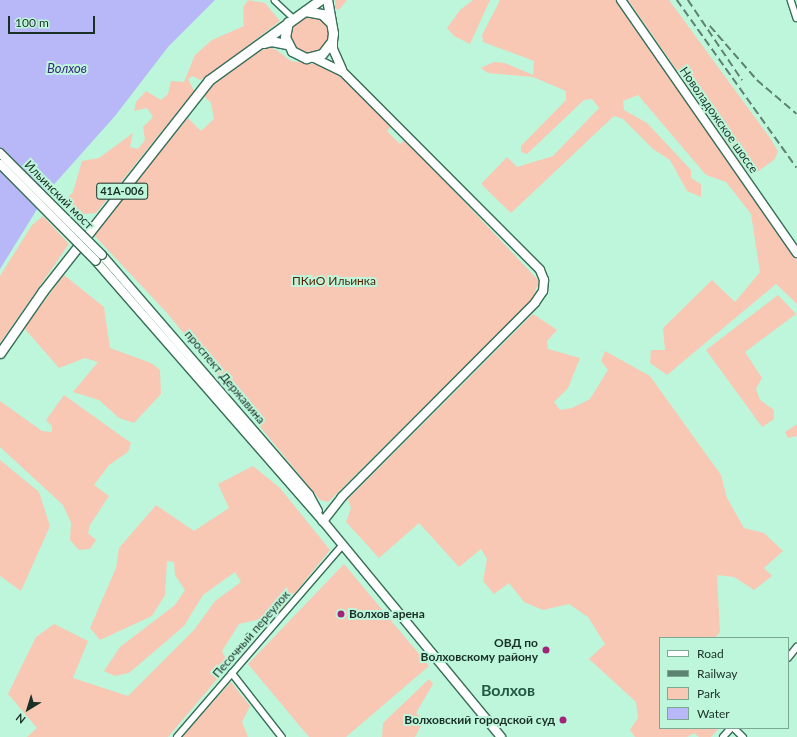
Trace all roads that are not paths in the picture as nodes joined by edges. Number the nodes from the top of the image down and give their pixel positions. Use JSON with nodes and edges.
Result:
{"nodes":[{"id":1,"x":274,"y":0,"type":"edge"},
{"id":2,"x":320,"y":0,"type":"edge"},
{"id":3,"x":327,"y":0,"type":"edge"},
{"id":4,"x":621,"y":0,"type":"edge"},
{"id":5,"x":791,"y":0,"type":"edge"},
{"id":6,"x":303,"y":11,"type":"junction"},
{"id":7,"x":797,"y":18,"type":"edge"},
{"id":8,"x":290,"y":20,"type":"junction"},
{"id":9,"x":329,"y":21,"type":"junction"},
{"id":10,"x":333,"y":33,"type":"junction"},
{"id":11,"x":287,"y":44,"type":"junction"},
{"id":12,"x":260,"y":45,"type":"junction"},
{"id":13,"x":314,"y":58,"type":"junction"},
{"id":14,"x":343,"y":72,"type":"junction"},
{"id":15,"x":0,"y":153,"type":"edge"},
{"id":16,"x":0,"y":164,"type":"edge"},
{"id":17,"x":797,"y":253,"type":"edge"},
{"id":18,"x":99,"y":258,"type":"junction"},
{"id":19,"x":0,"y":353,"type":"edge"},
{"id":20,"x":323,"y":521,"type":"junction"},
{"id":21,"x":342,"y":546,"type":"junction"},
{"id":22,"x":797,"y":647,"type":"edge"},
{"id":23,"x":789,"y":657,"type":"edge"},
{"id":24,"x":232,"y":673,"type":"junction"},
{"id":25,"x":730,"y":729,"type":"edge"},
{"id":26,"x":735,"y":729,"type":"edge"},
{"id":27,"x":177,"y":737,"type":"edge"},
{"id":28,"x":282,"y":737,"type":"edge"},
{"id":29,"x":501,"y":737,"type":"edge"},
{"id":30,"x":723,"y":737,"type":"edge"},
{"id":31,"x":742,"y":737,"type":"edge"}],
"edges":[{"from":1,"to":8,"type":"street"},
{"from":2,"to":6,"type":"main road","number":"41А-006"},
{"from":3,"to":9,"type":"main road"},
{"from":4,"to":17,"type":"main road","name":"Новоладожское шоссе"},
{"from":5,"to":7,"type":"street"},
{"from":6,"to":8,"type":"main road","number":"41А-006"},
{"from":6,"to":9,"type":"main road"},
{"from":8,"to":11,"type":"main road"},
{"from":8,"to":12,"type":"main road","number":"41А-006"},
{"from":9,"to":10,"type":"main road"},
{"from":10,"to":13,"type":"main road"},
{"from":10,"to":14,"type":"main road"},
{"from":11,"to":12,"type":"main road"},
{"from":11,"to":13,"type":"main road"},
{"from":12,"to":19,"type":"main road","number":"41А-006"},
{"from":13,"to":14,"type":"main road"},
{"from":14,"to":20,"type":"main road"},
{"from":15,"to":18,"type":"main road","name":"Ильинский мост","bridge":true},
{"from":16,"to":18,"type":"main road","name":"Ильинский мост","bridge":true},
{"from":18,"to":20,"type":"main road","name":"проспект Державина"},
{"from":20,"to":21,"type":"main road","name":"проспект Державина"},
{"from":21,"to":24,"type":"street","name":"Песочный переулок"},
{"from":21,"to":29,"type":"main road","name":"проспект Державина"},
{"from":22,"to":23,"type":"street"},
{"from":24,"to":27,"type":"street","name":"Песочный переулок"},
{"from":24,"to":28,"type":"street"},
{"from":25,"to":30,"type":"street"},
{"from":26,"to":31,"type":"street"}]}
